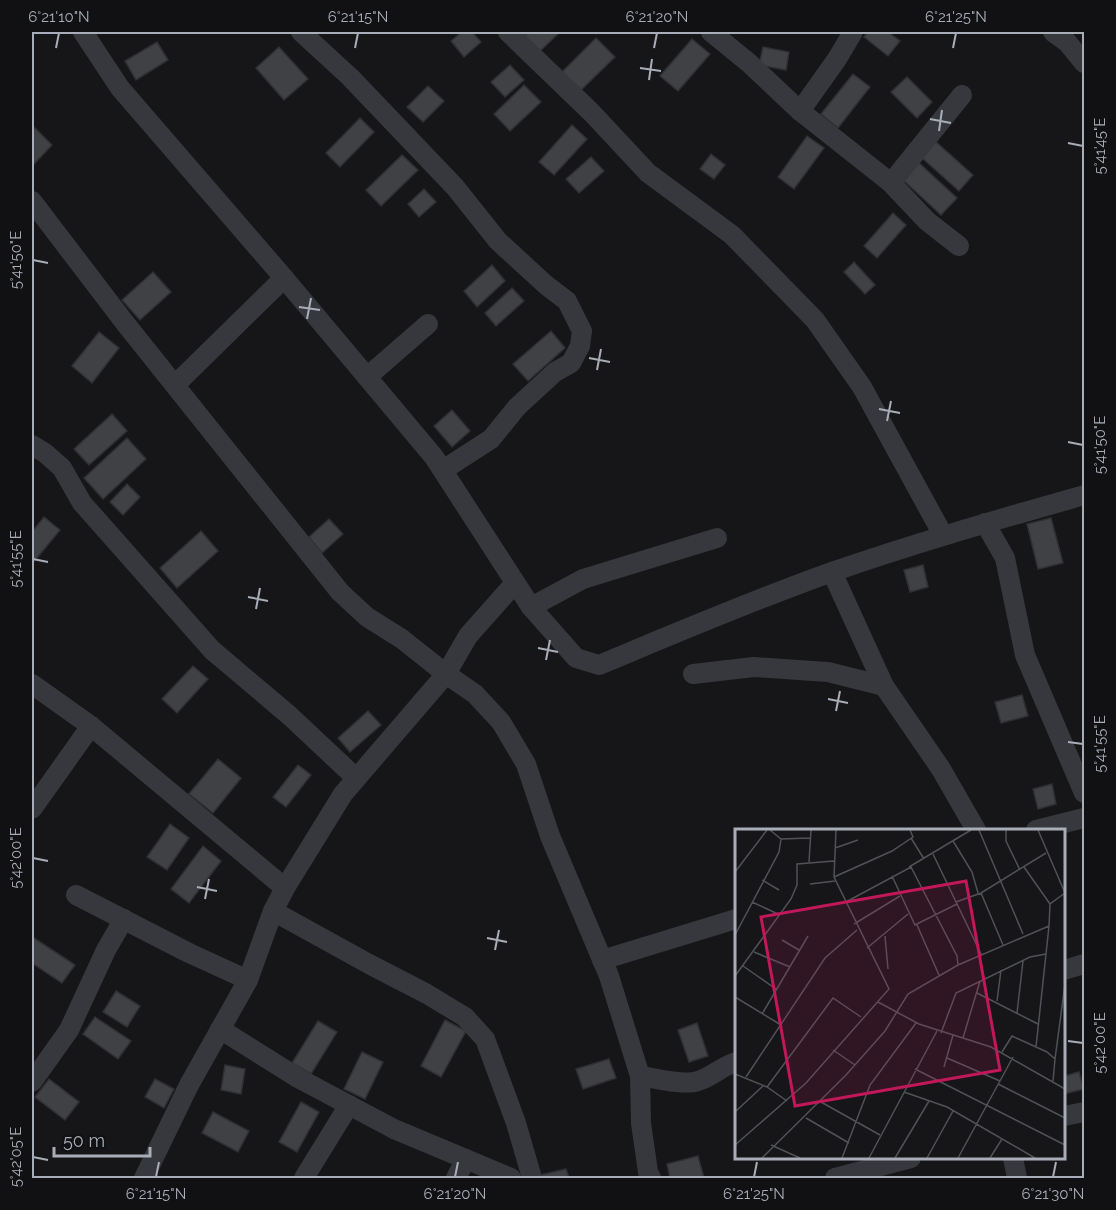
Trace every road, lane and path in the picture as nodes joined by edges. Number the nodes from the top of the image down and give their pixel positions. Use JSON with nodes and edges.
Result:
{"nodes":[{"id":1,"x":83,"y":32,"type":"edge"},
{"id":2,"x":301,"y":32,"type":"edge"},
{"id":3,"x":508,"y":32,"type":"edge"},
{"id":4,"x":711,"y":32,"type":"edge"},
{"id":5,"x":853,"y":32,"type":"edge"},
{"id":6,"x":1053,"y":32,"type":"edge"},
{"id":7,"x":1084,"y":63,"type":"edge"},
{"id":8,"x":962,"y":95,"type":"dead end"},
{"id":9,"x":800,"y":111,"type":"junction"},
{"id":10,"x":891,"y":183,"type":"junction"},
{"id":11,"x":32,"y":201,"type":"edge"},
{"id":12,"x":959,"y":246,"type":"dead end"},
{"id":13,"x":284,"y":278,"type":"junction"},
{"id":14,"x":428,"y":324,"type":"dead end"},
{"id":15,"x":367,"y":377,"type":"junction"},
{"id":16,"x":175,"y":385,"type":"junction"},
{"id":17,"x":32,"y":445,"type":"edge"},
{"id":18,"x":443,"y":470,"type":"junction"},
{"id":19,"x":1084,"y":495,"type":"edge"},
{"id":20,"x":985,"y":523,"type":"junction"},
{"id":21,"x":944,"y":535,"type":"junction"},
{"id":22,"x":717,"y":538,"type":"dead end"},
{"id":23,"x":832,"y":572,"type":"junction"},
{"id":24,"x":514,"y":583,"type":"junction"},
{"id":25,"x":531,"y":607,"type":"junction"},
{"id":26,"x":446,"y":674,"type":"junction"},
{"id":27,"x":693,"y":674,"type":"dead end"},
{"id":28,"x":32,"y":684,"type":"edge"},
{"id":29,"x":884,"y":686,"type":"junction"},
{"id":30,"x":91,"y":726,"type":"junction"},
{"id":31,"x":356,"y":778,"type":"junction"},
{"id":32,"x":1084,"y":793,"type":"edge"},
{"id":33,"x":32,"y":809,"type":"edge"},
{"id":34,"x":1084,"y":818,"type":"edge"},
{"id":35,"x":975,"y":829,"type":"edge"},
{"id":36,"x":1043,"y":829,"type":"edge"},
{"id":37,"x":285,"y":888,"type":"junction"},
{"id":38,"x":76,"y":895,"type":"dead end"},
{"id":39,"x":273,"y":911,"type":"junction"},
{"id":40,"x":124,"y":919,"type":"junction"},
{"id":41,"x":735,"y":919,"type":"edge"},
{"id":42,"x":602,"y":960,"type":"junction"},
{"id":43,"x":1084,"y":964,"type":"edge"},
{"id":44,"x":1065,"y":970,"type":"edge"},
{"id":45,"x":248,"y":980,"type":"junction"},
{"id":46,"x":220,"y":1029,"type":"junction"},
{"id":47,"x":735,"y":1062,"type":"edge"},
{"id":48,"x":640,"y":1076,"type":"junction"},
{"id":49,"x":32,"y":1082,"type":"edge"},
{"id":50,"x":349,"y":1105,"type":"junction"},
{"id":51,"x":1084,"y":1112,"type":"edge"},
{"id":52,"x":1065,"y":1116,"type":"edge"},
{"id":53,"x":466,"y":1159,"type":"junction"},
{"id":54,"x":907,"y":1159,"type":"edge"},
{"id":55,"x":1013,"y":1159,"type":"edge"},
{"id":56,"x":144,"y":1179,"type":"edge"},
{"id":57,"x":304,"y":1179,"type":"edge"},
{"id":58,"x":456,"y":1179,"type":"edge"},
{"id":59,"x":511,"y":1179,"type":"edge"},
{"id":60,"x":532,"y":1179,"type":"edge"},
{"id":61,"x":651,"y":1179,"type":"edge"},
{"id":62,"x":835,"y":1179,"type":"edge"},
{"id":63,"x":1017,"y":1179,"type":"edge"}],
"edges":[{"from":1,"to":13,"type":"street"},
{"from":2,"to":18,"type":"street"},
{"from":3,"to":21,"type":"street"},
{"from":4,"to":9,"type":"street"},
{"from":5,"to":9,"type":"street"},
{"from":6,"to":7,"type":"street"},
{"from":8,"to":10,"type":"street"},
{"from":9,"to":10,"type":"street"},
{"from":10,"to":12,"type":"street"},
{"from":11,"to":16,"type":"street"},
{"from":13,"to":15,"type":"street"},
{"from":13,"to":16,"type":"street"},
{"from":14,"to":15,"type":"street"},
{"from":15,"to":18,"type":"street"},
{"from":16,"to":26,"type":"street"},
{"from":17,"to":31,"type":"street"},
{"from":18,"to":24,"type":"street"},
{"from":19,"to":20,"type":"street"},
{"from":20,"to":21,"type":"street"},
{"from":20,"to":32,"type":"street"},
{"from":21,"to":23,"type":"street"},
{"from":22,"to":25,"type":"street"},
{"from":23,"to":25,"type":"street"},
{"from":23,"to":29,"type":"street"},
{"from":24,"to":25,"type":"street"},
{"from":24,"to":26,"type":"street"},
{"from":26,"to":31,"type":"street"},
{"from":26,"to":42,"type":"street"},
{"from":27,"to":29,"type":"street"},
{"from":28,"to":30,"type":"street"},
{"from":29,"to":35,"type":"street"},
{"from":30,"to":33,"type":"street"},
{"from":30,"to":37,"type":"street"},
{"from":31,"to":37,"type":"street"},
{"from":34,"to":36,"type":"street"},
{"from":37,"to":39,"type":"street"},
{"from":38,"to":40,"type":"street"},
{"from":39,"to":45,"type":"street"},
{"from":39,"to":60,"type":"street"},
{"from":40,"to":45,"type":"street"},
{"from":40,"to":49,"type":"street"},
{"from":41,"to":42,"type":"street"},
{"from":42,"to":48,"type":"street"},
{"from":43,"to":44,"type":"street"},
{"from":45,"to":46,"type":"street"},
{"from":46,"to":50,"type":"street"},
{"from":46,"to":56,"type":"street"},
{"from":47,"to":48,"type":"street"},
{"from":48,"to":61,"type":"street"},
{"from":50,"to":53,"type":"street"},
{"from":50,"to":57,"type":"street"},
{"from":51,"to":52,"type":"street"},
{"from":53,"to":58,"type":"street"},
{"from":53,"to":59,"type":"street"},
{"from":54,"to":62,"type":"street"},
{"from":55,"to":63,"type":"street"}]}
